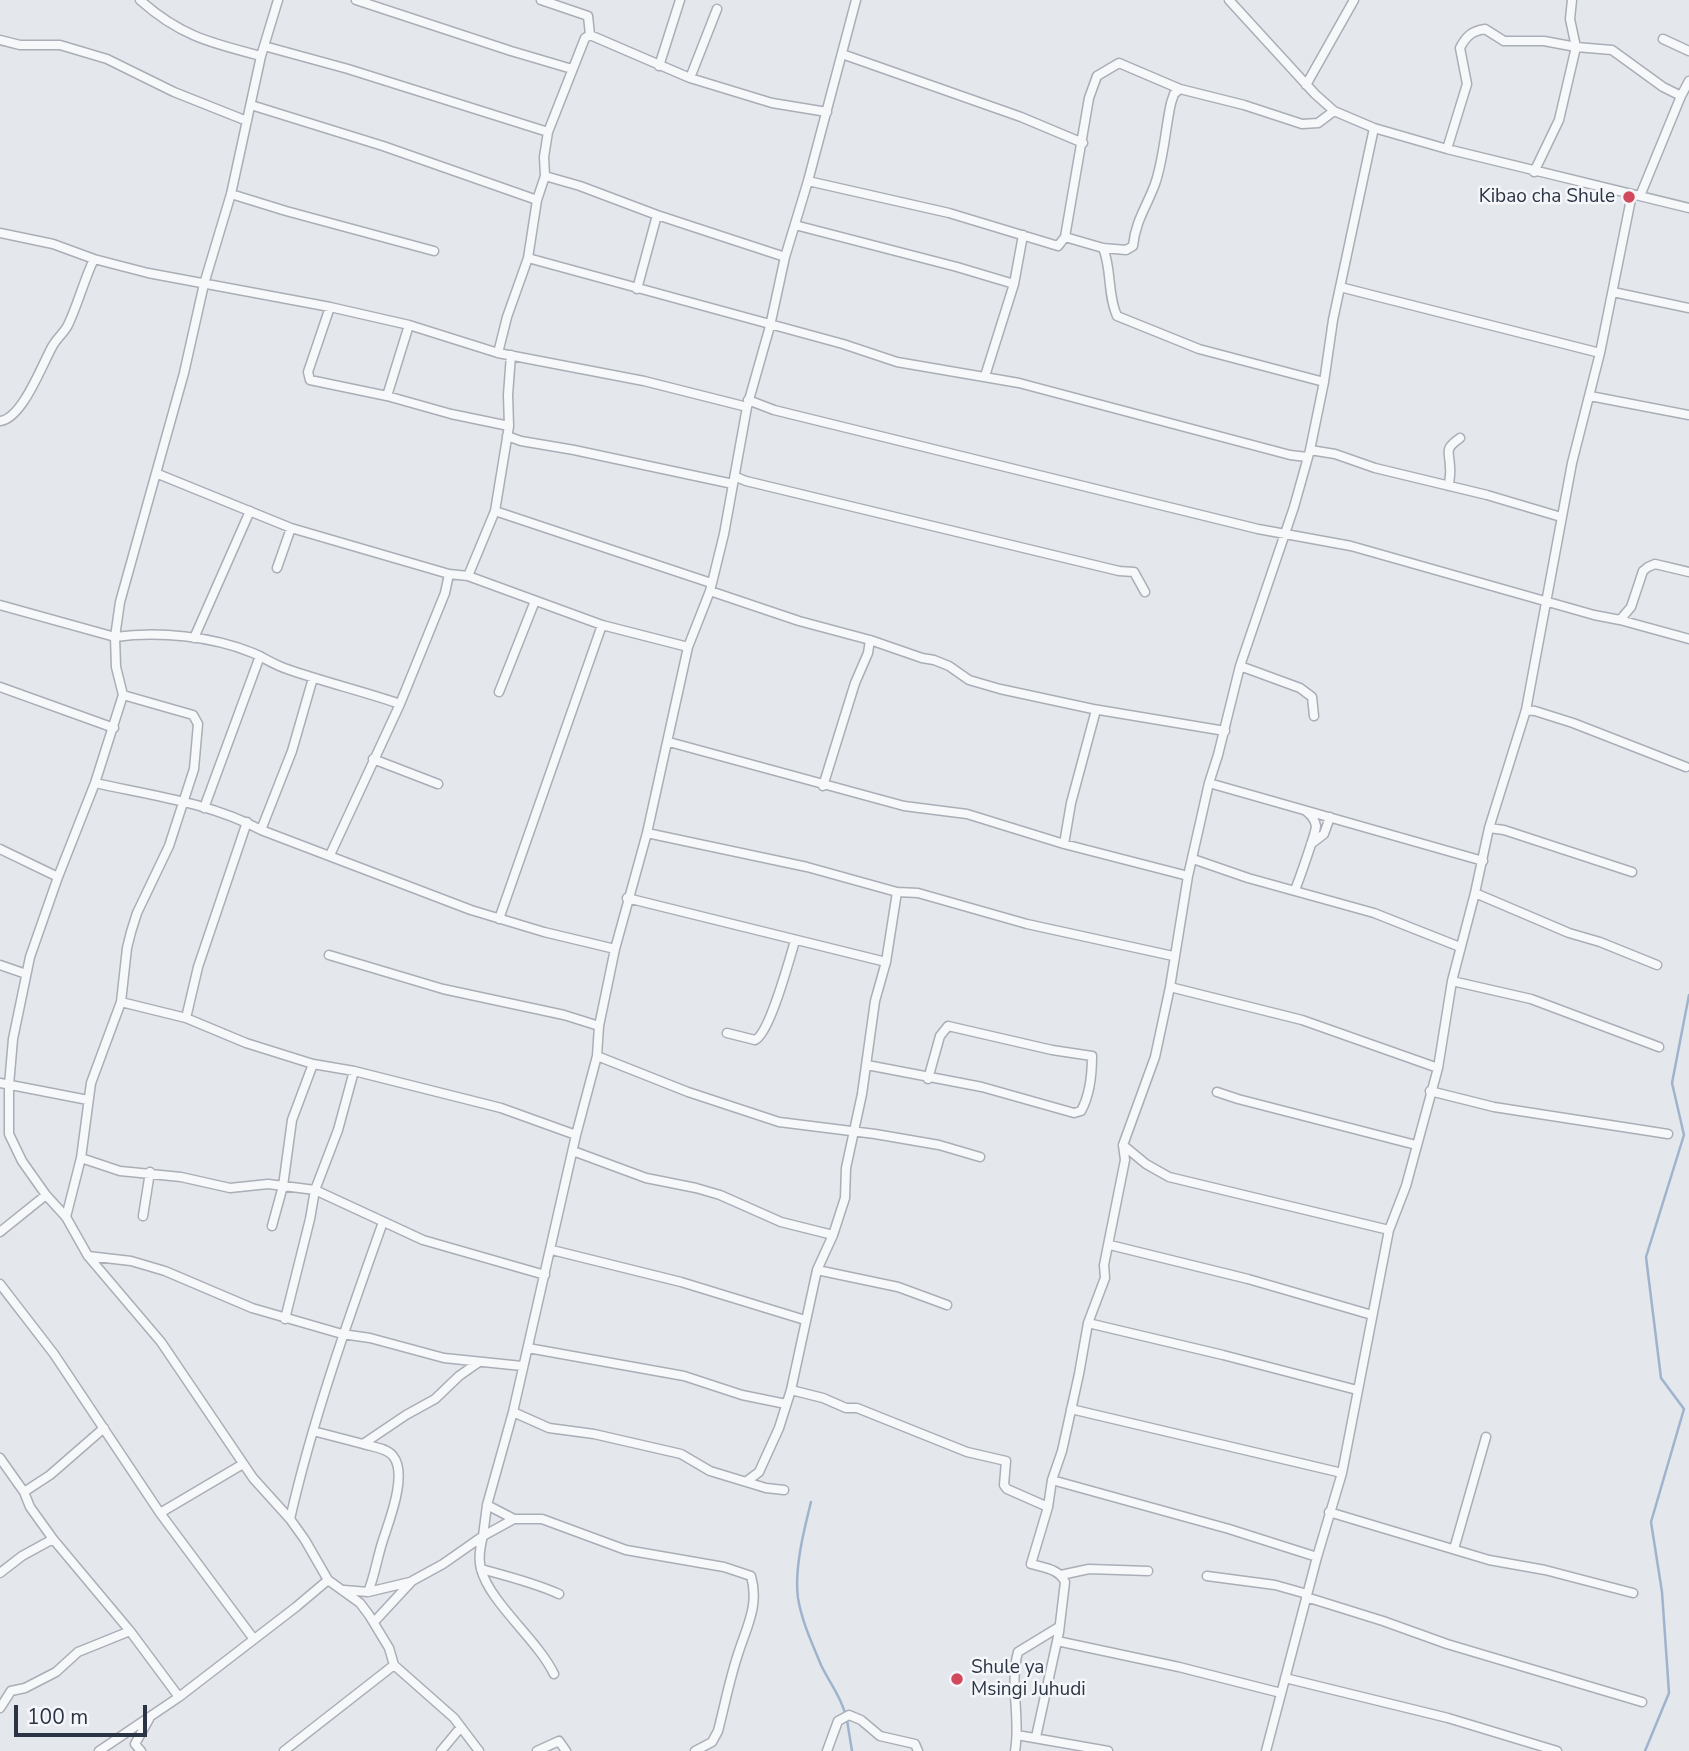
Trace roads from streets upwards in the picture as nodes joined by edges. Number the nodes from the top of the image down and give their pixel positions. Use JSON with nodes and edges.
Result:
{"nodes":[{"id":1,"x":140,"y":0,"type":"edge"},
{"id":2,"x":278,"y":0,"type":"edge"},
{"id":3,"x":356,"y":0,"type":"edge"},
{"id":4,"x":541,"y":0,"type":"edge"},
{"id":5,"x":680,"y":0,"type":"edge"},
{"id":6,"x":856,"y":0,"type":"edge"},
{"id":7,"x":1229,"y":0,"type":"edge"},
{"id":8,"x":1354,"y":0,"type":"edge"},
{"id":9,"x":1572,"y":0,"type":"edge"},
{"id":10,"x":717,"y":9,"type":"dead end"},
{"id":11,"x":590,"y":35,"type":"junction"},
{"id":12,"x":1663,"y":39,"type":"dead end"},
{"id":13,"x":2,"y":41,"type":"edge"},
{"id":14,"x":264,"y":47,"type":"junction"},
{"id":15,"x":1576,"y":47,"type":"junction"},
{"id":16,"x":0,"y":50,"type":"edge"},
{"id":17,"x":1689,"y":51,"type":"edge"},
{"id":18,"x":842,"y":54,"type":"junction"},
{"id":19,"x":261,"y":56,"type":"junction"},
{"id":20,"x":659,"y":66,"type":"junction"},
{"id":21,"x":572,"y":69,"type":"junction"},
{"id":22,"x":690,"y":78,"type":"junction"},
{"id":23,"x":1689,"y":81,"type":"edge"},
{"id":24,"x":1306,"y":85,"type":"junction"},
{"id":25,"x":1180,"y":89,"type":"junction"},
{"id":26,"x":1681,"y":96,"type":"junction"},
{"id":27,"x":251,"y":105,"type":"junction"},
{"id":28,"x":1334,"y":111,"type":"junction"},
{"id":29,"x":827,"y":112,"type":"junction"},
{"id":30,"x":247,"y":121,"type":"junction"},
{"id":31,"x":1374,"y":128,"type":"junction"},
{"id":32,"x":548,"y":132,"type":"junction"},
{"id":33,"x":1083,"y":143,"type":"junction"},
{"id":34,"x":1447,"y":149,"type":"junction"},
{"id":35,"x":1534,"y":172,"type":"junction"},
{"id":36,"x":545,"y":176,"type":"junction"},
{"id":37,"x":808,"y":181,"type":"junction"},
{"id":38,"x":231,"y":194,"type":"junction"},
{"id":39,"x":1636,"y":195,"type":"junction"},
{"id":40,"x":537,"y":200,"type":"junction"},
{"id":41,"x":1689,"y":208,"type":"edge"},
{"id":42,"x":657,"y":215,"type":"junction"},
{"id":43,"x":795,"y":225,"type":"junction"},
{"id":44,"x":0,"y":233,"type":"edge"},
{"id":45,"x":1023,"y":235,"type":"junction"},
{"id":46,"x":1065,"y":237,"type":"junction"},
{"id":47,"x":1103,"y":248,"type":"junction"},
{"id":48,"x":434,"y":251,"type":"dead end"},
{"id":49,"x":785,"y":257,"type":"junction"},
{"id":50,"x":528,"y":258,"type":"junction"},
{"id":51,"x":93,"y":259,"type":"junction"},
{"id":52,"x":204,"y":284,"type":"junction"},
{"id":53,"x":1014,"y":285,"type":"junction"},
{"id":54,"x":1340,"y":287,"type":"junction"},
{"id":55,"x":637,"y":289,"type":"junction"},
{"id":56,"x":1613,"y":292,"type":"junction"},
{"id":57,"x":330,"y":307,"type":"junction"},
{"id":58,"x":1689,"y":308,"type":"edge"},
{"id":59,"x":409,"y":325,"type":"junction"},
{"id":60,"x":770,"y":326,"type":"junction"},
{"id":61,"x":498,"y":353,"type":"junction"},
{"id":62,"x":1600,"y":353,"type":"junction"},
{"id":63,"x":511,"y":355,"type":"junction"},
{"id":64,"x":985,"y":376,"type":"junction"},
{"id":65,"x":1324,"y":382,"type":"junction"},
{"id":66,"x":387,"y":396,"type":"junction"},
{"id":67,"x":1590,"y":396,"type":"junction"},
{"id":68,"x":747,"y":404,"type":"junction"},
{"id":69,"x":1689,"y":415,"type":"edge"},
{"id":70,"x":0,"y":421,"type":"edge"},
{"id":71,"x":509,"y":426,"type":"junction"},
{"id":72,"x":507,"y":436,"type":"junction"},
{"id":73,"x":1460,"y":438,"type":"dead end"},
{"id":74,"x":1308,"y":453,"type":"junction"},
{"id":75,"x":158,"y":474,"type":"junction"},
{"id":76,"x":734,"y":480,"type":"junction"},
{"id":77,"x":1449,"y":486,"type":"junction"},
{"id":78,"x":250,"y":511,"type":"junction"},
{"id":79,"x":495,"y":511,"type":"junction"},
{"id":80,"x":1561,"y":517,"type":"junction"},
{"id":81,"x":291,"y":528,"type":"junction"},
{"id":82,"x":1284,"y":534,"type":"junction"},
{"id":83,"x":277,"y":568,"type":"dead end"},
{"id":84,"x":1689,"y":572,"type":"edge"},
{"id":85,"x":449,"y":574,"type":"junction"},
{"id":86,"x":468,"y":576,"type":"junction"},
{"id":87,"x":710,"y":587,"type":"junction"},
{"id":88,"x":1145,"y":592,"type":"dead end"},
{"id":89,"x":1546,"y":600,"type":"junction"},
{"id":90,"x":535,"y":601,"type":"junction"},
{"id":91,"x":0,"y":605,"type":"edge"},
{"id":92,"x":1620,"y":620,"type":"junction"},
{"id":93,"x":602,"y":625,"type":"junction"},
{"id":94,"x":115,"y":637,"type":"junction"},
{"id":95,"x":194,"y":638,"type":"junction"},
{"id":96,"x":1689,"y":639,"type":"edge"},
{"id":97,"x":870,"y":640,"type":"junction"},
{"id":98,"x":688,"y":647,"type":"junction"},
{"id":99,"x":260,"y":656,"type":"junction"},
{"id":100,"x":1240,"y":666,"type":"junction"},
{"id":101,"x":313,"y":678,"type":"junction"},
{"id":102,"x":0,"y":687,"type":"edge"},
{"id":103,"x":499,"y":692,"type":"dead end"},
{"id":104,"x":123,"y":695,"type":"junction"},
{"id":105,"x":400,"y":704,"type":"junction"},
{"id":106,"x":1096,"y":710,"type":"junction"},
{"id":107,"x":1526,"y":710,"type":"junction"},
{"id":108,"x":1314,"y":716,"type":"dead end"},
{"id":109,"x":114,"y":728,"type":"junction"},
{"id":110,"x":1225,"y":731,"type":"junction"},
{"id":111,"x":669,"y":742,"type":"junction"},
{"id":112,"x":373,"y":759,"type":"junction"},
{"id":113,"x":1686,"y":767,"type":"dead end"},
{"id":114,"x":95,"y":783,"type":"junction"},
{"id":115,"x":1209,"y":783,"type":"junction"},
{"id":116,"x":438,"y":785,"type":"dead end"},
{"id":117,"x":823,"y":786,"type":"junction"},
{"id":118,"x":184,"y":802,"type":"junction"},
{"id":119,"x":204,"y":808,"type":"junction"},
{"id":120,"x":1305,"y":810,"type":"junction"},
{"id":121,"x":1330,"y":817,"type":"junction"},
{"id":122,"x":247,"y":822,"type":"junction"},
{"id":123,"x":1489,"y":828,"type":"junction"},
{"id":124,"x":261,"y":830,"type":"junction"},
{"id":125,"x":647,"y":833,"type":"junction"},
{"id":126,"x":1064,"y":844,"type":"junction"},
{"id":127,"x":1311,"y":844,"type":"junction"},
{"id":128,"x":0,"y":849,"type":"edge"},
{"id":129,"x":330,"y":855,"type":"junction"},
{"id":130,"x":1193,"y":859,"type":"junction"},
{"id":131,"x":1482,"y":860,"type":"junction"},
{"id":132,"x":1632,"y":872,"type":"dead end"},
{"id":133,"x":1188,"y":876,"type":"junction"},
{"id":134,"x":58,"y":877,"type":"junction"},
{"id":135,"x":1295,"y":890,"type":"junction"},
{"id":136,"x":897,"y":892,"type":"junction"},
{"id":137,"x":1475,"y":893,"type":"junction"},
{"id":138,"x":627,"y":898,"type":"junction"},
{"id":139,"x":499,"y":919,"type":"junction"},
{"id":140,"x":795,"y":941,"type":"junction"},
{"id":141,"x":1460,"y":947,"type":"junction"},
{"id":142,"x":615,"y":949,"type":"junction"},
{"id":143,"x":330,"y":956,"type":"dead end"},
{"id":144,"x":1173,"y":956,"type":"junction"},
{"id":145,"x":886,"y":962,"type":"junction"},
{"id":146,"x":0,"y":965,"type":"edge"},
{"id":147,"x":1657,"y":965,"type":"dead end"},
{"id":148,"x":26,"y":974,"type":"junction"},
{"id":149,"x":1452,"y":981,"type":"junction"},
{"id":150,"x":1170,"y":987,"type":"junction"},
{"id":151,"x":121,"y":1002,"type":"junction"},
{"id":152,"x":186,"y":1018,"type":"junction"},
{"id":153,"x":599,"y":1027,"type":"junction"},
{"id":154,"x":727,"y":1034,"type":"dead end"},
{"id":155,"x":1659,"y":1047,"type":"dead end"},
{"id":156,"x":597,"y":1056,"type":"junction"},
{"id":157,"x":313,"y":1064,"type":"junction"},
{"id":158,"x":867,"y":1065,"type":"junction"},
{"id":159,"x":1438,"y":1068,"type":"junction"},
{"id":160,"x":354,"y":1071,"type":"junction"},
{"id":161,"x":928,"y":1079,"type":"junction"},
{"id":162,"x":4,"y":1084,"type":"edge"},
{"id":163,"x":1430,"y":1091,"type":"junction"},
{"id":164,"x":1217,"y":1092,"type":"dead end"},
{"id":165,"x":88,"y":1100,"type":"junction"},
{"id":166,"x":855,"y":1131,"type":"junction"},
{"id":167,"x":1668,"y":1134,"type":"dead end"},
{"id":168,"x":576,"y":1135,"type":"junction"},
{"id":169,"x":1123,"y":1145,"type":"junction"},
{"id":170,"x":1416,"y":1145,"type":"junction"},
{"id":171,"x":573,"y":1151,"type":"junction"},
{"id":172,"x":980,"y":1157,"type":"dead end"},
{"id":173,"x":81,"y":1158,"type":"junction"},
{"id":174,"x":150,"y":1172,"type":"junction"},
{"id":175,"x":283,"y":1186,"type":"junction"},
{"id":176,"x":315,"y":1190,"type":"junction"},
{"id":177,"x":46,"y":1195,"type":"junction"},
{"id":178,"x":143,"y":1216,"type":"dead end"},
{"id":179,"x":66,"y":1217,"type":"junction"},
{"id":180,"x":383,"y":1222,"type":"junction"},
{"id":181,"x":272,"y":1226,"type":"dead end"},
{"id":182,"x":1389,"y":1230,"type":"junction"},
{"id":183,"x":0,"y":1232,"type":"edge"},
{"id":184,"x":833,"y":1235,"type":"junction"},
{"id":185,"x":1110,"y":1245,"type":"junction"},
{"id":186,"x":552,"y":1250,"type":"junction"},
{"id":187,"x":88,"y":1256,"type":"junction"},
{"id":188,"x":817,"y":1270,"type":"junction"},
{"id":189,"x":545,"y":1275,"type":"junction"},
{"id":190,"x":0,"y":1284,"type":"edge"},
{"id":191,"x":947,"y":1305,"type":"dead end"},
{"id":192,"x":1372,"y":1315,"type":"junction"},
{"id":193,"x":285,"y":1319,"type":"junction"},
{"id":194,"x":805,"y":1320,"type":"junction"},
{"id":195,"x":1088,"y":1323,"type":"junction"},
{"id":196,"x":342,"y":1334,"type":"junction"},
{"id":197,"x":528,"y":1348,"type":"junction"},
{"id":198,"x":479,"y":1362,"type":"junction"},
{"id":199,"x":522,"y":1366,"type":"junction"},
{"id":200,"x":791,"y":1390,"type":"junction"},
{"id":201,"x":1357,"y":1390,"type":"junction"},
{"id":202,"x":786,"y":1404,"type":"junction"},
{"id":203,"x":1071,"y":1409,"type":"junction"},
{"id":204,"x":513,"y":1412,"type":"junction"},
{"id":205,"x":104,"y":1428,"type":"junction"},
{"id":206,"x":313,"y":1431,"type":"junction"},
{"id":207,"x":1486,"y":1437,"type":"dead end"},
{"id":208,"x":363,"y":1444,"type":"junction"},
{"id":209,"x":0,"y":1458,"type":"edge"},
{"id":210,"x":243,"y":1464,"type":"junction"},
{"id":211,"x":1342,"y":1473,"type":"junction"},
{"id":212,"x":1052,"y":1480,"type":"junction"},
{"id":213,"x":747,"y":1481,"type":"junction"},
{"id":214,"x":784,"y":1490,"type":"dead end"},
{"id":215,"x":24,"y":1492,"type":"junction"},
{"id":216,"x":487,"y":1505,"type":"junction"},
{"id":217,"x":1048,"y":1507,"type":"junction"},
{"id":218,"x":1329,"y":1512,"type":"junction"},
{"id":219,"x":160,"y":1513,"type":"junction"},
{"id":220,"x":290,"y":1519,"type":"junction"},
{"id":221,"x":514,"y":1519,"type":"junction"},
{"id":222,"x":483,"y":1536,"type":"junction"},
{"id":223,"x":53,"y":1539,"type":"junction"},
{"id":224,"x":1454,"y":1549,"type":"junction"},
{"id":225,"x":1317,"y":1557,"type":"junction"},
{"id":226,"x":481,"y":1569,"type":"junction"},
{"id":227,"x":1148,"y":1571,"type":"dead end"},
{"id":228,"x":0,"y":1573,"type":"edge"},
{"id":229,"x":1061,"y":1575,"type":"junction"},
{"id":230,"x":1207,"y":1577,"type":"dead end"},
{"id":231,"x":328,"y":1580,"type":"junction"},
{"id":232,"x":412,"y":1581,"type":"junction"},
{"id":233,"x":341,"y":1590,"type":"junction"},
{"id":234,"x":368,"y":1592,"type":"junction"},
{"id":235,"x":1633,"y":1593,"type":"dead end"},
{"id":236,"x":559,"y":1594,"type":"dead end"},
{"id":237,"x":1307,"y":1595,"type":"junction"},
{"id":238,"x":374,"y":1622,"type":"junction"},
{"id":239,"x":1059,"y":1627,"type":"junction"},
{"id":240,"x":130,"y":1631,"type":"junction"},
{"id":241,"x":253,"y":1638,"type":"junction"},
{"id":242,"x":1057,"y":1641,"type":"junction"},
{"id":243,"x":394,"y":1665,"type":"junction"},
{"id":244,"x":554,"y":1674,"type":"dead end"},
{"id":245,"x":1285,"y":1678,"type":"junction"},
{"id":246,"x":1281,"y":1693,"type":"junction"},
{"id":247,"x":179,"y":1697,"type":"junction"},
{"id":248,"x":1642,"y":1702,"type":"dead end"},
{"id":249,"x":0,"y":1708,"type":"edge"},
{"id":250,"x":149,"y":1719,"type":"junction"},
{"id":251,"x":461,"y":1727,"type":"junction"},
{"id":252,"x":1017,"y":1735,"type":"junction"},
{"id":253,"x":1036,"y":1737,"type":"junction"},
{"id":254,"x":112,"y":1742,"type":"junction"},
{"id":255,"x":138,"y":1748,"type":"edge"},
{"id":256,"x":99,"y":1751,"type":"edge"},
{"id":257,"x":284,"y":1751,"type":"edge"},
{"id":258,"x":440,"y":1751,"type":"edge"},
{"id":259,"x":479,"y":1751,"type":"edge"},
{"id":260,"x":537,"y":1751,"type":"edge"},
{"id":261,"x":566,"y":1751,"type":"edge"},
{"id":262,"x":695,"y":1751,"type":"edge"},
{"id":263,"x":827,"y":1751,"type":"edge"},
{"id":264,"x":918,"y":1751,"type":"edge"},
{"id":265,"x":1015,"y":1751,"type":"edge"},
{"id":266,"x":1108,"y":1751,"type":"edge"},
{"id":267,"x":1266,"y":1751,"type":"edge"},
{"id":268,"x":1558,"y":1751,"type":"edge"}],
"edges":[{"from":1,"to":19,"type":"street"},
{"from":2,"to":14,"type":"street"},
{"from":3,"to":21,"type":"street"},
{"from":4,"to":11,"type":"street"},
{"from":5,"to":20,"type":"street"},
{"from":6,"to":18,"type":"street"},
{"from":7,"to":24,"type":"street"},
{"from":8,"to":24,"type":"street"},
{"from":9,"to":15,"type":"street"},
{"from":10,"to":22,"type":"street"},
{"from":11,"to":20,"type":"street"},
{"from":11,"to":21,"type":"street"},
{"from":12,"to":17,"type":"street"},
{"from":13,"to":16,"type":"street"},
{"from":13,"to":30,"type":"street"},
{"from":14,"to":19,"type":"street"},
{"from":14,"to":32,"type":"street"},
{"from":15,"to":26,"type":"street"},
{"from":15,"to":34,"type":"street"},
{"from":15,"to":35,"type":"street"},
{"from":18,"to":29,"type":"street"},
{"from":18,"to":33,"type":"street"},
{"from":19,"to":27,"type":"street"},
{"from":20,"to":22,"type":"street"},
{"from":21,"to":32,"type":"street"},
{"from":22,"to":29,"type":"street"},
{"from":23,"to":26,"type":"street"},
{"from":24,"to":28,"type":"street"},
{"from":25,"to":28,"type":"street"},
{"from":25,"to":33,"type":"street"},
{"from":25,"to":47,"type":"street"},
{"from":26,"to":39,"type":"street"},
{"from":27,"to":30,"type":"street"},
{"from":27,"to":40,"type":"street"},
{"from":28,"to":31,"type":"street"},
{"from":29,"to":37,"type":"street"},
{"from":30,"to":38,"type":"street"},
{"from":31,"to":34,"type":"street"},
{"from":31,"to":54,"type":"street"},
{"from":32,"to":36,"type":"street"},
{"from":33,"to":46,"type":"street"},
{"from":34,"to":35,"type":"street"},
{"from":35,"to":39,"type":"street"},
{"from":36,"to":40,"type":"street"},
{"from":36,"to":42,"type":"street"},
{"from":37,"to":43,"type":"street"},
{"from":37,"to":45,"type":"street"},
{"from":38,"to":48,"type":"street"},
{"from":38,"to":52,"type":"street"},
{"from":39,"to":41,"type":"street"},
{"from":39,"to":56,"type":"street"},
{"from":40,"to":50,"type":"street"},
{"from":42,"to":49,"type":"street"},
{"from":42,"to":55,"type":"street"},
{"from":43,"to":49,"type":"street"},
{"from":43,"to":53,"type":"street"},
{"from":44,"to":51,"type":"street"},
{"from":45,"to":46,"type":"street"},
{"from":45,"to":53,"type":"street"},
{"from":46,"to":47,"type":"street"},
{"from":47,"to":65,"type":"street"},
{"from":49,"to":60,"type":"street"},
{"from":50,"to":55,"type":"street"},
{"from":50,"to":61,"type":"street"},
{"from":51,"to":52,"type":"street"},
{"from":51,"to":70,"type":"street"},
{"from":52,"to":57,"type":"street"},
{"from":52,"to":75,"type":"street"},
{"from":53,"to":64,"type":"street"},
{"from":54,"to":62,"type":"street"},
{"from":54,"to":65,"type":"street"},
{"from":55,"to":60,"type":"street"},
{"from":56,"to":58,"type":"street"},
{"from":56,"to":62,"type":"street"},
{"from":57,"to":59,"type":"street"},
{"from":57,"to":66,"type":"street"},
{"from":59,"to":61,"type":"street"},
{"from":59,"to":66,"type":"street"},
{"from":60,"to":64,"type":"street"},
{"from":60,"to":68,"type":"street"},
{"from":61,"to":63,"type":"street"},
{"from":62,"to":67,"type":"street"},
{"from":63,"to":68,"type":"street"},
{"from":63,"to":71,"type":"street"},
{"from":64,"to":74,"type":"street"},
{"from":65,"to":74,"type":"street"},
{"from":66,"to":71,"type":"street"},
{"from":67,"to":69,"type":"street"},
{"from":67,"to":80,"type":"street"},
{"from":68,"to":76,"type":"street"},
{"from":68,"to":82,"type":"street"},
{"from":71,"to":72,"type":"street"},
{"from":72,"to":76,"type":"street"},
{"from":72,"to":79,"type":"street"},
{"from":73,"to":77,"type":"street"},
{"from":74,"to":77,"type":"street"},
{"from":74,"to":82,"type":"street"},
{"from":75,"to":78,"type":"street"},
{"from":75,"to":94,"type":"street"},
{"from":76,"to":87,"type":"street"},
{"from":76,"to":88,"type":"street"},
{"from":77,"to":80,"type":"street"},
{"from":78,"to":81,"type":"street"},
{"from":78,"to":95,"type":"street"},
{"from":79,"to":86,"type":"street"},
{"from":79,"to":87,"type":"street"},
{"from":80,"to":89,"type":"street"},
{"from":81,"to":83,"type":"street"},
{"from":81,"to":85,"type":"street"},
{"from":82,"to":89,"type":"street"},
{"from":82,"to":100,"type":"street"},
{"from":84,"to":92,"type":"street"},
{"from":85,"to":86,"type":"street"},
{"from":85,"to":105,"type":"street"},
{"from":86,"to":90,"type":"street"},
{"from":87,"to":97,"type":"street"},
{"from":87,"to":98,"type":"street"},
{"from":89,"to":92,"type":"street"},
{"from":89,"to":107,"type":"street"},
{"from":90,"to":93,"type":"street"},
{"from":90,"to":103,"type":"street"},
{"from":91,"to":94,"type":"street"},
{"from":92,"to":96,"type":"street"},
{"from":93,"to":98,"type":"street"},
{"from":93,"to":139,"type":"street"},
{"from":94,"to":95,"type":"street"},
{"from":94,"to":104,"type":"street"},
{"from":95,"to":99,"type":"street"},
{"from":97,"to":106,"type":"street"},
{"from":97,"to":117,"type":"street"},
{"from":98,"to":111,"type":"street"},
{"from":99,"to":101,"type":"street"},
{"from":99,"to":119,"type":"street"},
{"from":100,"to":108,"type":"street"},
{"from":100,"to":110,"type":"street"},
{"from":101,"to":105,"type":"street"},
{"from":101,"to":124,"type":"street"},
{"from":102,"to":109,"type":"street"},
{"from":104,"to":109,"type":"street"},
{"from":104,"to":118,"type":"street"},
{"from":105,"to":112,"type":"street"},
{"from":106,"to":110,"type":"street"},
{"from":106,"to":126,"type":"street"},
{"from":107,"to":113,"type":"street"},
{"from":107,"to":123,"type":"street"},
{"from":109,"to":114,"type":"street"},
{"from":110,"to":115,"type":"street"},
{"from":111,"to":117,"type":"street"},
{"from":111,"to":125,"type":"street"},
{"from":112,"to":116,"type":"street"},
{"from":112,"to":129,"type":"street"},
{"from":114,"to":118,"type":"street"},
{"from":114,"to":134,"type":"street"},
{"from":115,"to":120,"type":"street"},
{"from":115,"to":130,"type":"street"},
{"from":117,"to":126,"type":"street"},
{"from":118,"to":119,"type":"street"},
{"from":118,"to":151,"type":"street"},
{"from":119,"to":122,"type":"street"},
{"from":120,"to":121,"type":"street"},
{"from":120,"to":127,"type":"street"},
{"from":121,"to":127,"type":"street"},
{"from":121,"to":131,"type":"street"},
{"from":122,"to":124,"type":"street"},
{"from":122,"to":152,"type":"street"},
{"from":123,"to":131,"type":"street"},
{"from":123,"to":132,"type":"street"},
{"from":124,"to":129,"type":"street"},
{"from":125,"to":136,"type":"street"},
{"from":125,"to":138,"type":"street"},
{"from":126,"to":133,"type":"street"},
{"from":127,"to":135,"type":"street"},
{"from":128,"to":134,"type":"street"},
{"from":129,"to":139,"type":"street"},
{"from":130,"to":133,"type":"street"},
{"from":130,"to":135,"type":"street"},
{"from":131,"to":137,"type":"street"},
{"from":133,"to":144,"type":"street"},
{"from":134,"to":148,"type":"street"},
{"from":135,"to":141,"type":"street"},
{"from":136,"to":144,"type":"street"},
{"from":136,"to":145,"type":"street"},
{"from":137,"to":141,"type":"street"},
{"from":137,"to":147,"type":"street"},
{"from":138,"to":140,"type":"street"},
{"from":138,"to":142,"type":"street"},
{"from":139,"to":142,"type":"street"},
{"from":140,"to":145,"type":"street"},
{"from":140,"to":154,"type":"street"},
{"from":141,"to":149,"type":"street"},
{"from":142,"to":153,"type":"street"},
{"from":143,"to":153,"type":"street"},
{"from":144,"to":150,"type":"street"},
{"from":145,"to":158,"type":"street"},
{"from":146,"to":148,"type":"street"},
{"from":148,"to":162,"type":"street"},
{"from":149,"to":155,"type":"street"},
{"from":149,"to":159,"type":"street"},
{"from":150,"to":159,"type":"street"},
{"from":150,"to":169,"type":"street"},
{"from":151,"to":152,"type":"street"},
{"from":151,"to":165,"type":"street"},
{"from":152,"to":157,"type":"street"},
{"from":153,"to":156,"type":"street"},
{"from":156,"to":166,"type":"street"},
{"from":156,"to":168,"type":"street"},
{"from":157,"to":160,"type":"street"},
{"from":157,"to":175,"type":"street"},
{"from":158,"to":161,"type":"street"},
{"from":158,"to":166,"type":"street"},
{"from":159,"to":163,"type":"street"},
{"from":160,"to":168,"type":"street"},
{"from":160,"to":176,"type":"street"},
{"from":161,"to":161,"type":"street"},
{"from":162,"to":165,"type":"street"},
{"from":162,"to":177,"type":"street"},
{"from":163,"to":167,"type":"street"},
{"from":163,"to":170,"type":"street"},
{"from":164,"to":170,"type":"street"},
{"from":165,"to":173,"type":"street"},
{"from":166,"to":172,"type":"street"},
{"from":166,"to":184,"type":"street"},
{"from":168,"to":171,"type":"street"},
{"from":169,"to":182,"type":"street"},
{"from":169,"to":185,"type":"street"},
{"from":170,"to":182,"type":"street"},
{"from":171,"to":184,"type":"street"},
{"from":171,"to":186,"type":"street"},
{"from":173,"to":174,"type":"street"},
{"from":173,"to":179,"type":"street"},
{"from":174,"to":175,"type":"street"},
{"from":174,"to":178,"type":"street"},
{"from":175,"to":176,"type":"street"},
{"from":175,"to":181,"type":"street"},
{"from":176,"to":180,"type":"street"},
{"from":176,"to":193,"type":"street"},
{"from":177,"to":179,"type":"street"},
{"from":177,"to":183,"type":"street"},
{"from":179,"to":187,"type":"street"},
{"from":180,"to":189,"type":"street"},
{"from":180,"to":196,"type":"street"},
{"from":182,"to":192,"type":"street"},
{"from":184,"to":188,"type":"street"},
{"from":185,"to":192,"type":"street"},
{"from":185,"to":195,"type":"street"},
{"from":186,"to":189,"type":"street"},
{"from":186,"to":194,"type":"street"},
{"from":187,"to":193,"type":"street"},
{"from":187,"to":210,"type":"street"},
{"from":188,"to":191,"type":"street"},
{"from":188,"to":194,"type":"street"},
{"from":189,"to":197,"type":"street"},
{"from":190,"to":205,"type":"street"},
{"from":192,"to":201,"type":"street"},
{"from":193,"to":196,"type":"street"},
{"from":194,"to":200,"type":"street"},
{"from":195,"to":201,"type":"street"},
{"from":195,"to":203,"type":"street"},
{"from":196,"to":198,"type":"street"},
{"from":196,"to":206,"type":"street"},
{"from":197,"to":199,"type":"street"},
{"from":197,"to":202,"type":"street"},
{"from":198,"to":199,"type":"street"},
{"from":198,"to":208,"type":"street"},
{"from":199,"to":204,"type":"street"},
{"from":200,"to":202,"type":"street"},
{"from":200,"to":217,"type":"street"},
{"from":201,"to":211,"type":"street"},
{"from":202,"to":213,"type":"street"},
{"from":203,"to":211,"type":"street"},
{"from":203,"to":212,"type":"street"},
{"from":204,"to":213,"type":"street"},
{"from":204,"to":216,"type":"street"},
{"from":205,"to":215,"type":"street"},
{"from":205,"to":219,"type":"street"},
{"from":206,"to":208,"type":"street"},
{"from":206,"to":220,"type":"street"},
{"from":207,"to":224,"type":"street"},
{"from":208,"to":234,"type":"street"},
{"from":209,"to":215,"type":"street"},
{"from":210,"to":219,"type":"street"},
{"from":210,"to":220,"type":"street"},
{"from":211,"to":218,"type":"street"},
{"from":212,"to":217,"type":"street"},
{"from":212,"to":225,"type":"street"},
{"from":213,"to":214,"type":"street"},
{"from":215,"to":223,"type":"street"},
{"from":216,"to":221,"type":"street"},
{"from":216,"to":222,"type":"street"},
{"from":217,"to":229,"type":"street"},
{"from":218,"to":224,"type":"street"},
{"from":218,"to":225,"type":"street"},
{"from":219,"to":241,"type":"street"},
{"from":220,"to":231,"type":"street"},
{"from":221,"to":222,"type":"street"},
{"from":221,"to":262,"type":"street"},
{"from":222,"to":226,"type":"street"},
{"from":222,"to":232,"type":"street"},
{"from":223,"to":228,"type":"street"},
{"from":223,"to":240,"type":"street"},
{"from":224,"to":235,"type":"street"},
{"from":225,"to":237,"type":"street"},
{"from":226,"to":236,"type":"street"},
{"from":226,"to":244,"type":"street"},
{"from":227,"to":229,"type":"street"},
{"from":229,"to":239,"type":"street"},
{"from":230,"to":237,"type":"street"},
{"from":231,"to":233,"type":"street"},
{"from":231,"to":241,"type":"street"},
{"from":232,"to":234,"type":"street"},
{"from":232,"to":238,"type":"street"},
{"from":233,"to":234,"type":"street"},
{"from":233,"to":238,"type":"street"},
{"from":237,"to":245,"type":"street"},
{"from":237,"to":248,"type":"street"},
{"from":238,"to":243,"type":"street"},
{"from":239,"to":242,"type":"street"},
{"from":239,"to":252,"type":"street"},
{"from":240,"to":247,"type":"street"},
{"from":240,"to":249,"type":"street"},
{"from":241,"to":247,"type":"street"},
{"from":242,"to":246,"type":"street"},
{"from":242,"to":253,"type":"street"},
{"from":243,"to":251,"type":"street"},
{"from":243,"to":257,"type":"street"},
{"from":245,"to":246,"type":"street"},
{"from":245,"to":268,"type":"street"},
{"from":246,"to":267,"type":"street"},
{"from":247,"to":250,"type":"street"},
{"from":250,"to":254,"type":"street"},
{"from":250,"to":255,"type":"street"},
{"from":251,"to":258,"type":"street"},
{"from":251,"to":259,"type":"street"},
{"from":252,"to":253,"type":"street"},
{"from":252,"to":265,"type":"street"},
{"from":253,"to":266,"type":"street"},
{"from":254,"to":255,"type":"street"},
{"from":254,"to":256,"type":"street"},
{"from":260,"to":261,"type":"street"},
{"from":263,"to":264,"type":"street"}]}
